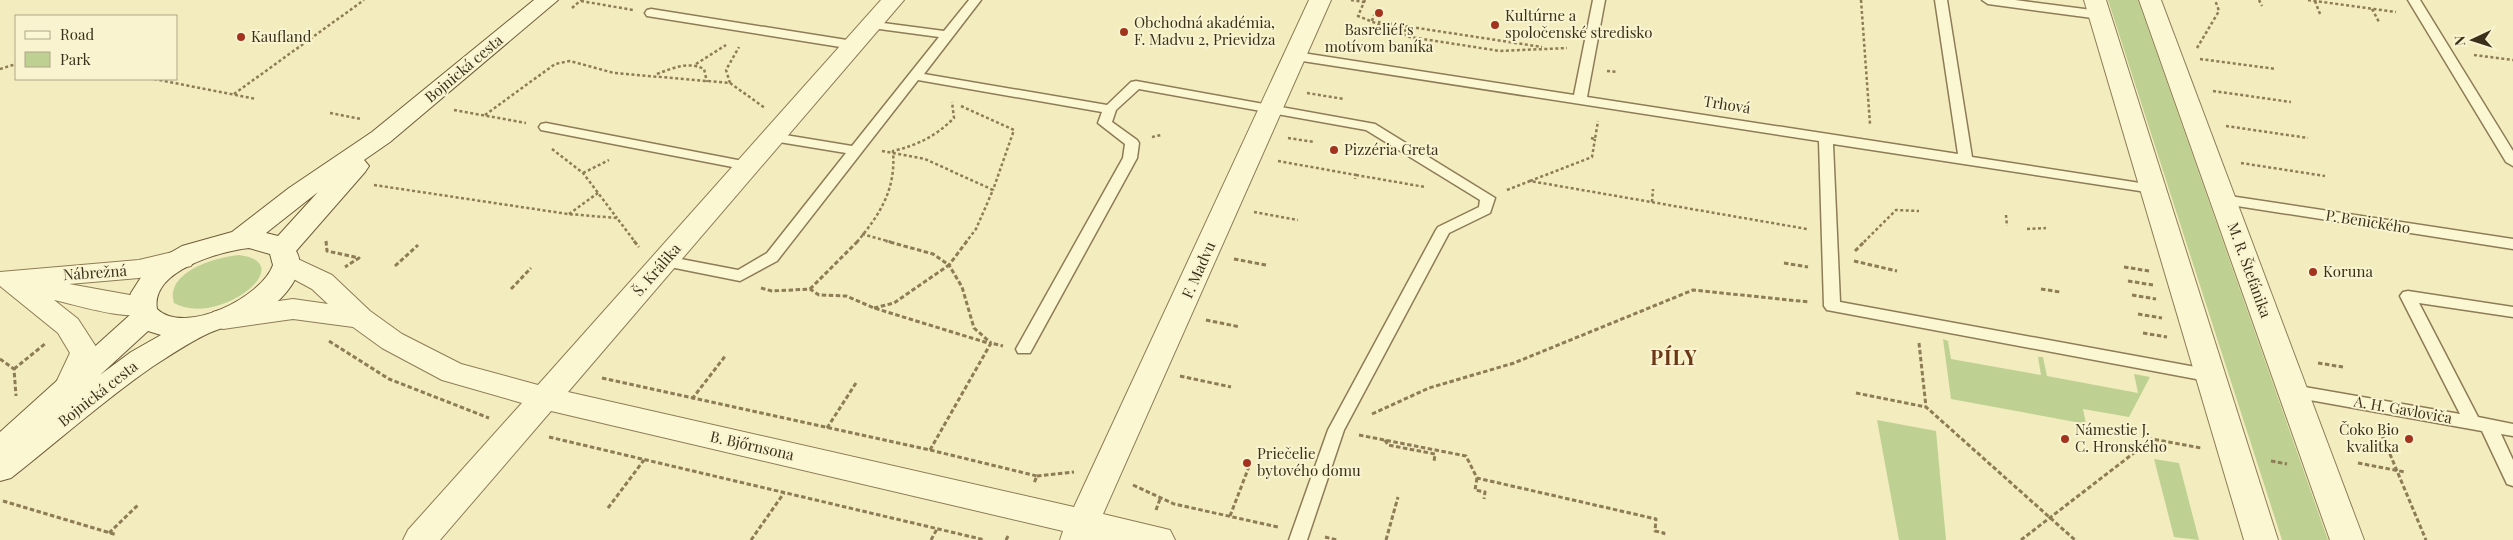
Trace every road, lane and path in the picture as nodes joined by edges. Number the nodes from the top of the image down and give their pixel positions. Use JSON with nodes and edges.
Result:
{"nodes":[{"id":1,"x":364,"y":0,"type":"edge"},
{"id":2,"x":547,"y":0,"type":"edge"},
{"id":3,"x":892,"y":0,"type":"edge"},
{"id":4,"x":975,"y":0,"type":"edge"},
{"id":5,"x":1320,"y":0,"type":"edge"},
{"id":6,"x":1351,"y":0,"type":"edge"},
{"id":7,"x":1599,"y":0,"type":"edge"},
{"id":8,"x":1861,"y":0,"type":"edge"},
{"id":9,"x":1941,"y":0,"type":"edge"},
{"id":10,"x":1988,"y":0,"type":"edge"},
{"id":11,"x":2150,"y":0,"type":"edge"},
{"id":12,"x":2214,"y":0,"type":"edge"},
{"id":13,"x":2259,"y":0,"type":"edge"},
{"id":14,"x":2308,"y":0,"type":"edge"},
{"id":15,"x":2414,"y":0,"type":"edge"},
{"id":16,"x":580,"y":1,"type":"edge"},
{"id":17,"x":1365,"y":1,"type":"edge"},
{"id":18,"x":2314,"y":1,"type":"edge"},
{"id":19,"x":2262,"y":6,"type":"dead end"},
{"id":20,"x":2097,"y":7,"type":"edge"},
{"id":21,"x":1855,"y":8,"type":"dead end"},
{"id":22,"x":2372,"y":8,"type":"junction"},
{"id":23,"x":1376,"y":9,"type":"dead end"},
{"id":24,"x":1861,"y":9,"type":"junction"},
{"id":25,"x":651,"y":13,"type":"joint"},
{"id":26,"x":2320,"y":14,"type":"dead end"},
{"id":27,"x":2424,"y":15,"type":"junction"},
{"id":28,"x":1371,"y":21,"type":"junction"},
{"id":29,"x":2379,"y":22,"type":"dead end"},
{"id":30,"x":872,"y":24,"type":"junction"},
{"id":31,"x":1412,"y":28,"type":"junction"},
{"id":32,"x":749,"y":29,"type":"junction"},
{"id":33,"x":1400,"y":33,"type":"junction"},
{"id":34,"x":947,"y":36,"type":"junction"},
{"id":35,"x":1504,"y":42,"type":"junction"},
{"id":36,"x":853,"y":45,"type":"junction"},
{"id":37,"x":1590,"y":47,"type":"junction"},
{"id":38,"x":2196,"y":48,"type":"dead end"},
{"id":39,"x":1552,"y":49,"type":"junction"},
{"id":40,"x":1510,"y":50,"type":"junction"},
{"id":41,"x":2446,"y":52,"type":"junction"},
{"id":42,"x":1296,"y":56,"type":"junction"},
{"id":43,"x":2200,"y":59,"type":"dead end"},
{"id":44,"x":2513,"y":60,"type":"edge"},
{"id":45,"x":15,"y":64,"type":"edge"},
{"id":46,"x":696,"y":64,"type":"junction"},
{"id":47,"x":1,"y":68,"type":"edge"},
{"id":48,"x":2276,"y":69,"type":"dead end"},
{"id":49,"x":656,"y":75,"type":"junction"},
{"id":50,"x":915,"y":76,"type":"junction"},
{"id":51,"x":159,"y":80,"type":"edge"},
{"id":52,"x":190,"y":82,"type":"dead end"},
{"id":53,"x":707,"y":82,"type":"junction"},
{"id":54,"x":730,"y":83,"type":"junction"},
{"id":55,"x":185,"y":85,"type":"junction"},
{"id":56,"x":2213,"y":91,"type":"dead end"},
{"id":57,"x":1301,"y":92,"type":"dead end"},
{"id":58,"x":234,"y":94,"type":"junction"},
{"id":59,"x":256,"y":98,"type":"dead end"},
{"id":60,"x":1344,"y":98,"type":"dead end"},
{"id":61,"x":1580,"y":99,"type":"junction"},
{"id":62,"x":2291,"y":102,"type":"dead end"},
{"id":63,"x":954,"y":103,"type":"junction"},
{"id":64,"x":453,"y":109,"type":"dead end"},
{"id":65,"x":1110,"y":109,"type":"junction"},
{"id":66,"x":1272,"y":109,"type":"junction"},
{"id":67,"x":1864,"y":110,"type":"dead end"},
{"id":68,"x":1869,"y":110,"type":"junction"},
{"id":69,"x":330,"y":113,"type":"dead end"},
{"id":70,"x":794,"y":113,"type":"junction"},
{"id":71,"x":485,"y":116,"type":"junction"},
{"id":72,"x":2226,"y":126,"type":"dead end"},
{"id":73,"x":546,"y":127,"type":"junction"},
{"id":74,"x":374,"y":129,"type":"junction"},
{"id":75,"x":773,"y":137,"type":"junction"},
{"id":76,"x":1282,"y":137,"type":"dead end"},
{"id":77,"x":1826,"y":138,"type":"junction"},
{"id":78,"x":2308,"y":138,"type":"dead end"},
{"id":79,"x":1595,"y":139,"type":"dead end"},
{"id":80,"x":1314,"y":142,"type":"dead end"},
{"id":81,"x":1872,"y":145,"type":"junction"},
{"id":82,"x":856,"y":151,"type":"junction"},
{"id":83,"x":893,"y":151,"type":"junction"},
{"id":84,"x":1272,"y":160,"type":"dead end"},
{"id":85,"x":1966,"y":160,"type":"junction"},
{"id":86,"x":2513,"y":162,"type":"edge"},
{"id":87,"x":2241,"y":163,"type":"dead end"},
{"id":88,"x":748,"y":166,"type":"junction"},
{"id":89,"x":2325,"y":176,"type":"dead end"},
{"id":90,"x":1530,"y":181,"type":"junction"},
{"id":91,"x":366,"y":184,"type":"dead end"},
{"id":92,"x":1431,"y":188,"type":"dead end"},
{"id":93,"x":1653,"y":189,"type":"dead end"},
{"id":94,"x":2153,"y":189,"type":"junction"},
{"id":95,"x":993,"y":190,"type":"junction"},
{"id":96,"x":598,"y":193,"type":"junction"},
{"id":97,"x":1488,"y":198,"type":"junction"},
{"id":98,"x":2223,"y":200,"type":"junction"},
{"id":99,"x":1652,"y":202,"type":"junction"},
{"id":100,"x":1250,"y":211,"type":"dead end"},
{"id":101,"x":1919,"y":211,"type":"dead end"},
{"id":102,"x":568,"y":214,"type":"junction"},
{"id":103,"x":2006,"y":214,"type":"dead end"},
{"id":104,"x":617,"y":218,"type":"junction"},
{"id":105,"x":1298,"y":220,"type":"dead end"},
{"id":106,"x":2007,"y":226,"type":"dead end"},
{"id":107,"x":2046,"y":228,"type":"dead end"},
{"id":108,"x":2027,"y":229,"type":"dead end"},
{"id":109,"x":1830,"y":233,"type":"junction"},
{"id":110,"x":862,"y":234,"type":"junction"},
{"id":111,"x":326,"y":237,"type":"dead end"},
{"id":112,"x":240,"y":240,"type":"junction"},
{"id":113,"x":2513,"y":244,"type":"edge"},
{"id":114,"x":418,"y":245,"type":"dead end"},
{"id":115,"x":285,"y":256,"type":"junction"},
{"id":116,"x":1830,"y":257,"type":"junction"},
{"id":117,"x":1230,"y":258,"type":"dead end"},
{"id":118,"x":181,"y":259,"type":"junction"},
{"id":119,"x":1846,"y":260,"type":"junction"},
{"id":120,"x":665,"y":261,"type":"junction"},
{"id":121,"x":949,"y":265,"type":"junction"},
{"id":122,"x":1266,"y":265,"type":"dead end"},
{"id":123,"x":395,"y":266,"type":"dead end"},
{"id":124,"x":2124,"y":267,"type":"dead end"},
{"id":125,"x":531,"y":268,"type":"dead end"},
{"id":126,"x":1897,"y":272,"type":"dead end"},
{"id":127,"x":2157,"y":272,"type":"dead end"},
{"id":128,"x":740,"y":276,"type":"junction"},
{"id":129,"x":5,"y":278,"type":"edge"},
{"id":130,"x":2128,"y":281,"type":"dead end"},
{"id":131,"x":322,"y":282,"type":"junction"},
{"id":132,"x":2161,"y":286,"type":"dead end"},
{"id":133,"x":511,"y":289,"type":"dead end"},
{"id":134,"x":2041,"y":289,"type":"dead end"},
{"id":135,"x":810,"y":290,"type":"junction"},
{"id":136,"x":2060,"y":292,"type":"dead end"},
{"id":137,"x":2132,"y":295,"type":"dead end"},
{"id":138,"x":2165,"y":301,"type":"dead end"},
{"id":139,"x":1832,"y":306,"type":"junction"},
{"id":140,"x":874,"y":308,"type":"junction"},
{"id":141,"x":144,"y":311,"type":"junction"},
{"id":142,"x":2513,"y":312,"type":"edge"},
{"id":143,"x":2138,"y":314,"type":"dead end"},
{"id":144,"x":360,"y":318,"type":"junction"},
{"id":145,"x":2171,"y":319,"type":"dead end"},
{"id":146,"x":1203,"y":320,"type":"dead end"},
{"id":147,"x":211,"y":322,"type":"junction"},
{"id":148,"x":1240,"y":327,"type":"dead end"},
{"id":149,"x":2143,"y":333,"type":"dead end"},
{"id":150,"x":2177,"y":338,"type":"dead end"},
{"id":151,"x":1919,"y":340,"type":"dead end"},
{"id":152,"x":991,"y":344,"type":"junction"},
{"id":153,"x":1024,"y":349,"type":"joint"},
{"id":154,"x":726,"y":355,"type":"dead end"},
{"id":155,"x":0,"y":359,"type":"edge"},
{"id":156,"x":2318,"y":363,"type":"dead end"},
{"id":157,"x":2343,"y":367,"type":"dead end"},
{"id":158,"x":1179,"y":376,"type":"dead end"},
{"id":159,"x":2212,"y":376,"type":"junction"},
{"id":160,"x":856,"y":383,"type":"dead end"},
{"id":161,"x":1231,"y":387,"type":"dead end"},
{"id":162,"x":68,"y":388,"type":"junction"},
{"id":163,"x":2293,"y":391,"type":"junction"},
{"id":164,"x":1856,"y":393,"type":"dead end"},
{"id":165,"x":545,"y":398,"type":"junction"},
{"id":166,"x":16,"y":399,"type":"dead end"},
{"id":167,"x":692,"y":399,"type":"dead end"},
{"id":168,"x":1926,"y":407,"type":"junction"},
{"id":169,"x":2375,"y":419,"type":"dead end"},
{"id":170,"x":2480,"y":424,"type":"junction"},
{"id":171,"x":826,"y":428,"type":"dead end"},
{"id":172,"x":1336,"y":430,"type":"junction"},
{"id":173,"x":2513,"y":430,"type":"edge"},
{"id":174,"x":1384,"y":440,"type":"junction"},
{"id":175,"x":0,"y":450,"type":"edge"},
{"id":176,"x":930,"y":450,"type":"dead end"},
{"id":177,"x":2235,"y":455,"type":"junction"},
{"id":178,"x":644,"y":460,"type":"dead end"},
{"id":179,"x":1434,"y":462,"type":"dead end"},
{"id":180,"x":2358,"y":463,"type":"dead end"},
{"id":181,"x":1250,"y":464,"type":"dead end"},
{"id":182,"x":0,"y":469,"type":"edge"},
{"id":183,"x":2397,"y":470,"type":"junction"},
{"id":184,"x":2322,"y":471,"type":"junction"},
{"id":185,"x":2405,"y":472,"type":"dead end"},
{"id":186,"x":1477,"y":478,"type":"junction"},
{"id":187,"x":2513,"y":479,"type":"edge"},
{"id":188,"x":1141,"y":487,"type":"dead end"},
{"id":189,"x":784,"y":493,"type":"dead end"},
{"id":190,"x":1398,"y":497,"type":"dead end"},
{"id":191,"x":1484,"y":499,"type":"dead end"},
{"id":192,"x":3,"y":501,"type":"dead end"},
{"id":193,"x":139,"y":504,"type":"dead end"},
{"id":194,"x":608,"y":508,"type":"dead end"},
{"id":195,"x":1230,"y":516,"type":"junction"},
{"id":196,"x":2051,"y":518,"type":"junction"},
{"id":197,"x":937,"y":529,"type":"dead end"},
{"id":198,"x":1079,"y":531,"type":"edge"},
{"id":199,"x":109,"y":533,"type":"junction"},
{"id":200,"x":117,"y":535,"type":"dead end"},
{"id":201,"x":1299,"y":536,"type":"edge"},
{"id":202,"x":1663,"y":537,"type":"dead end"},
{"id":203,"x":420,"y":540,"type":"edge"},
{"id":204,"x":750,"y":540,"type":"edge"},
{"id":205,"x":931,"y":540,"type":"edge"},
{"id":206,"x":1158,"y":540,"type":"edge"},
{"id":207,"x":1337,"y":540,"type":"edge"},
{"id":208,"x":1386,"y":540,"type":"edge"},
{"id":209,"x":2021,"y":540,"type":"edge"},
{"id":210,"x":2075,"y":540,"type":"edge"},
{"id":211,"x":2261,"y":540,"type":"edge"},
{"id":212,"x":2347,"y":540,"type":"edge"},
{"id":213,"x":2426,"y":540,"type":"edge"}],
"edges":[{"from":1,"to":58,"type":"path"},
{"from":2,"to":74,"type":"street","name":"Bojnická cesta"},
{"from":3,"to":30,"type":"street","name":"Š. Králika"},
{"from":4,"to":34,"type":"lane"},
{"from":5,"to":42,"type":"street","name":"F. Madvu"},
{"from":6,"to":17,"type":"path"},
{"from":7,"to":37,"type":"lane"},
{"from":8,"to":24,"type":"path"},
{"from":9,"to":85,"type":"lane"},
{"from":10,"to":20,"type":"lane"},
{"from":11,"to":98,"type":"street","name":"M. R. Štefánika"},
{"from":12,"to":38,"type":"path"},
{"from":13,"to":19,"type":"path"},
{"from":14,"to":18,"type":"path"},
{"from":15,"to":27,"type":"lane"},
{"from":16,"to":25,"type":"path"},
{"from":17,"to":28,"type":"path"},
{"from":18,"to":22,"type":"path"},
{"from":18,"to":26,"type":"path"},
{"from":20,"to":94,"type":"street"},
{"from":21,"to":24,"type":"path"},
{"from":22,"to":27,"type":"path"},
{"from":22,"to":29,"type":"path"},
{"from":23,"to":28,"type":"path"},
{"from":24,"to":68,"type":"path"},
{"from":25,"to":32,"type":"lane"},
{"from":27,"to":41,"type":"lane"},
{"from":28,"to":31,"type":"path"},
{"from":28,"to":33,"type":"path"},
{"from":30,"to":34,"type":"lane"},
{"from":30,"to":36,"type":"street","name":"Š. Králika"},
{"from":31,"to":33,"type":"path"},
{"from":31,"to":35,"type":"path"},
{"from":32,"to":36,"type":"lane"},
{"from":32,"to":46,"type":"path"},
{"from":32,"to":54,"type":"path"},
{"from":33,"to":40,"type":"path"},
{"from":34,"to":50,"type":"lane"},
{"from":35,"to":39,"type":"path"},
{"from":35,"to":40,"type":"path"},
{"from":36,"to":70,"type":"street","name":"Š. Králika"},
{"from":37,"to":39,"type":"path"},
{"from":37,"to":61,"type":"lane"},
{"from":39,"to":40,"type":"path"},
{"from":41,"to":44,"type":"path"},
{"from":41,"to":86,"type":"lane"},
{"from":42,"to":61,"type":"lane","name":"Trhová"},
{"from":42,"to":66,"type":"street","name":"F. Madvu"},
{"from":43,"to":48,"type":"path"},
{"from":45,"to":47,"type":"path"},
{"from":46,"to":49,"type":"path"},
{"from":46,"to":53,"type":"path"},
{"from":49,"to":53,"type":"path"},
{"from":49,"to":71,"type":"path"},
{"from":50,"to":63,"type":"path"},
{"from":50,"to":65,"type":"lane"},
{"from":50,"to":82,"type":"lane"},
{"from":51,"to":55,"type":"path"},
{"from":52,"to":55,"type":"path"},
{"from":53,"to":54,"type":"path"},
{"from":54,"to":70,"type":"path"},
{"from":55,"to":58,"type":"path"},
{"from":56,"to":62,"type":"path"},
{"from":57,"to":60,"type":"path"},
{"from":58,"to":59,"type":"path"},
{"from":61,"to":77,"type":"lane","name":"Trhová"},
{"from":63,"to":83,"type":"path"},
{"from":63,"to":95,"type":"path"},
{"from":64,"to":71,"type":"path"},
{"from":65,"to":66,"type":"lane"},
{"from":65,"to":153,"type":"lane"},
{"from":66,"to":97,"type":"lane"},
{"from":66,"to":198,"type":"street","name":"F. Madvu"},
{"from":67,"to":68,"type":"path"},
{"from":68,"to":81,"type":"path"},
{"from":69,"to":74,"type":"path"},
{"from":70,"to":75,"type":"street","name":"Š. Králika"},
{"from":71,"to":73,"type":"path"},
{"from":72,"to":78,"type":"path"},
{"from":73,"to":88,"type":"lane"},
{"from":73,"to":96,"type":"path"},
{"from":74,"to":112,"type":"street","name":"Bojnická cesta"},
{"from":74,"to":115,"type":"street","name":"Bojnická cesta"},
{"from":75,"to":82,"type":"lane"},
{"from":75,"to":88,"type":"street","name":"Š. Králika"},
{"from":76,"to":80,"type":"path"},
{"from":77,"to":81,"type":"lane","name":"Trhová"},
{"from":77,"to":109,"type":"lane"},
{"from":79,"to":90,"type":"path"},
{"from":81,"to":85,"type":"lane","name":"Trhová"},
{"from":82,"to":83,"type":"path"},
{"from":82,"to":128,"type":"lane"},
{"from":83,"to":95,"type":"path"},
{"from":83,"to":110,"type":"path"},
{"from":84,"to":92,"type":"path"},
{"from":85,"to":94,"type":"lane","name":"Trhová"},
{"from":87,"to":89,"type":"path"},
{"from":88,"to":120,"type":"street","name":"Š. Králika"},
{"from":90,"to":97,"type":"path"},
{"from":90,"to":99,"type":"path"},
{"from":91,"to":102,"type":"path"},
{"from":93,"to":99,"type":"path"},
{"from":94,"to":159,"type":"street"},
{"from":95,"to":121,"type":"path"},
{"from":96,"to":102,"type":"path"},
{"from":96,"to":104,"type":"path"},
{"from":97,"to":172,"type":"lane"},
{"from":98,"to":113,"type":"lane","name":"P. Benického"},
{"from":98,"to":163,"type":"street","name":"M. R. Štefánika"},
{"from":99,"to":109,"type":"path"},
{"from":100,"to":105,"type":"path"},
{"from":101,"to":119,"type":"path"},
{"from":102,"to":104,"type":"path"},
{"from":103,"to":106,"type":"path"},
{"from":104,"to":120,"type":"path"},
{"from":107,"to":108,"type":"path"},
{"from":109,"to":116,"type":"lane"},
{"from":110,"to":121,"type":"path"},
{"from":110,"to":135,"type":"path"},
{"from":111,"to":131,"type":"path"},
{"from":112,"to":115,"type":"street","name":"Bojnická cesta"},
{"from":112,"to":118,"type":"street","name":"Bojnická cesta"},
{"from":114,"to":123,"type":"path"},
{"from":115,"to":131,"type":"street","name":"B. Bjőrnsona"},
{"from":115,"to":147,"type":"street","name":"Bojnická cesta"},
{"from":116,"to":119,"type":"path"},
{"from":116,"to":139,"type":"lane"},
{"from":117,"to":122,"type":"path"},
{"from":118,"to":129,"type":"street","name":"Nábrežná"},
{"from":118,"to":141,"type":"street","name":"Bojnická cesta"},
{"from":119,"to":126,"type":"path"},
{"from":120,"to":128,"type":"lane"},
{"from":120,"to":165,"type":"street","name":"Š. Králika"},
{"from":121,"to":140,"type":"path"},
{"from":121,"to":152,"type":"path"},
{"from":124,"to":127,"type":"path"},
{"from":125,"to":133,"type":"path"},
{"from":128,"to":135,"type":"path"},
{"from":129,"to":141,"type":"street","name":"Nábrežná"},
{"from":129,"to":162,"type":"street"},
{"from":130,"to":132,"type":"path"},
{"from":131,"to":144,"type":"street","name":"B. Bjőrnsona"},
{"from":134,"to":136,"type":"path"},
{"from":135,"to":140,"type":"path"},
{"from":137,"to":138,"type":"path"},
{"from":139,"to":159,"type":"lane"},
{"from":139,"to":172,"type":"path"},
{"from":140,"to":152,"type":"path"},
{"from":141,"to":147,"type":"street","name":"Bojnická cesta"},
{"from":141,"to":162,"type":"street","name":"Bojnická cesta"},
{"from":142,"to":170,"type":"lane"},
{"from":143,"to":145,"type":"path"},
{"from":144,"to":147,"type":"street","name":"B. Bjőrnsona"},
{"from":144,"to":165,"type":"street","name":"B. Bjőrnsona"},
{"from":146,"to":148,"type":"path"},
{"from":147,"to":182,"type":"street","name":"Bojnická cesta"},
{"from":149,"to":150,"type":"path"},
{"from":151,"to":168,"type":"path"},
{"from":152,"to":153,"type":"path"},
{"from":152,"to":176,"type":"path"},
{"from":154,"to":167,"type":"path"},
{"from":155,"to":166,"type":"path"},
{"from":156,"to":157,"type":"path"},
{"from":158,"to":161,"type":"path"},
{"from":159,"to":177,"type":"street"},
{"from":160,"to":171,"type":"path"},
{"from":162,"to":175,"type":"street","name":"Bojnická cesta"},
{"from":163,"to":170,"type":"lane","name":"A. H. Gavloviča"},
{"from":163,"to":184,"type":"street","name":"M. R. Štefánika"},
{"from":164,"to":168,"type":"path"},
{"from":165,"to":198,"type":"street","name":"B. Bjőrnsona"},
{"from":165,"to":203,"type":"street","name":"Š. Králika"},
{"from":168,"to":196,"type":"path"},
{"from":169,"to":183,"type":"path"},
{"from":170,"to":173,"type":"lane","name":"A. H. Gavloviča"},
{"from":170,"to":187,"type":"lane"},
{"from":172,"to":174,"type":"path"},
{"from":172,"to":201,"type":"lane"},
{"from":174,"to":179,"type":"path"},
{"from":174,"to":186,"type":"path"},
{"from":177,"to":184,"type":"path"},
{"from":177,"to":196,"type":"path"},
{"from":177,"to":211,"type":"street"},
{"from":178,"to":194,"type":"path"},
{"from":180,"to":183,"type":"path"},
{"from":181,"to":195,"type":"path"},
{"from":183,"to":185,"type":"path"},
{"from":183,"to":213,"type":"path"},
{"from":184,"to":212,"type":"street","name":"M. R. Štefánika"},
{"from":186,"to":191,"type":"path"},
{"from":186,"to":202,"type":"path"},
{"from":188,"to":195,"type":"path"},
{"from":189,"to":204,"type":"path"},
{"from":190,"to":208,"type":"path"},
{"from":192,"to":199,"type":"path"},
{"from":193,"to":199,"type":"path"},
{"from":195,"to":201,"type":"path"},
{"from":196,"to":209,"type":"path"},
{"from":196,"to":210,"type":"path"},
{"from":197,"to":205,"type":"path"},
{"from":198,"to":206,"type":"street","name":"B. Bjőrnsona"},
{"from":199,"to":200,"type":"path"},
{"from":201,"to":207,"type":"path"}]}
